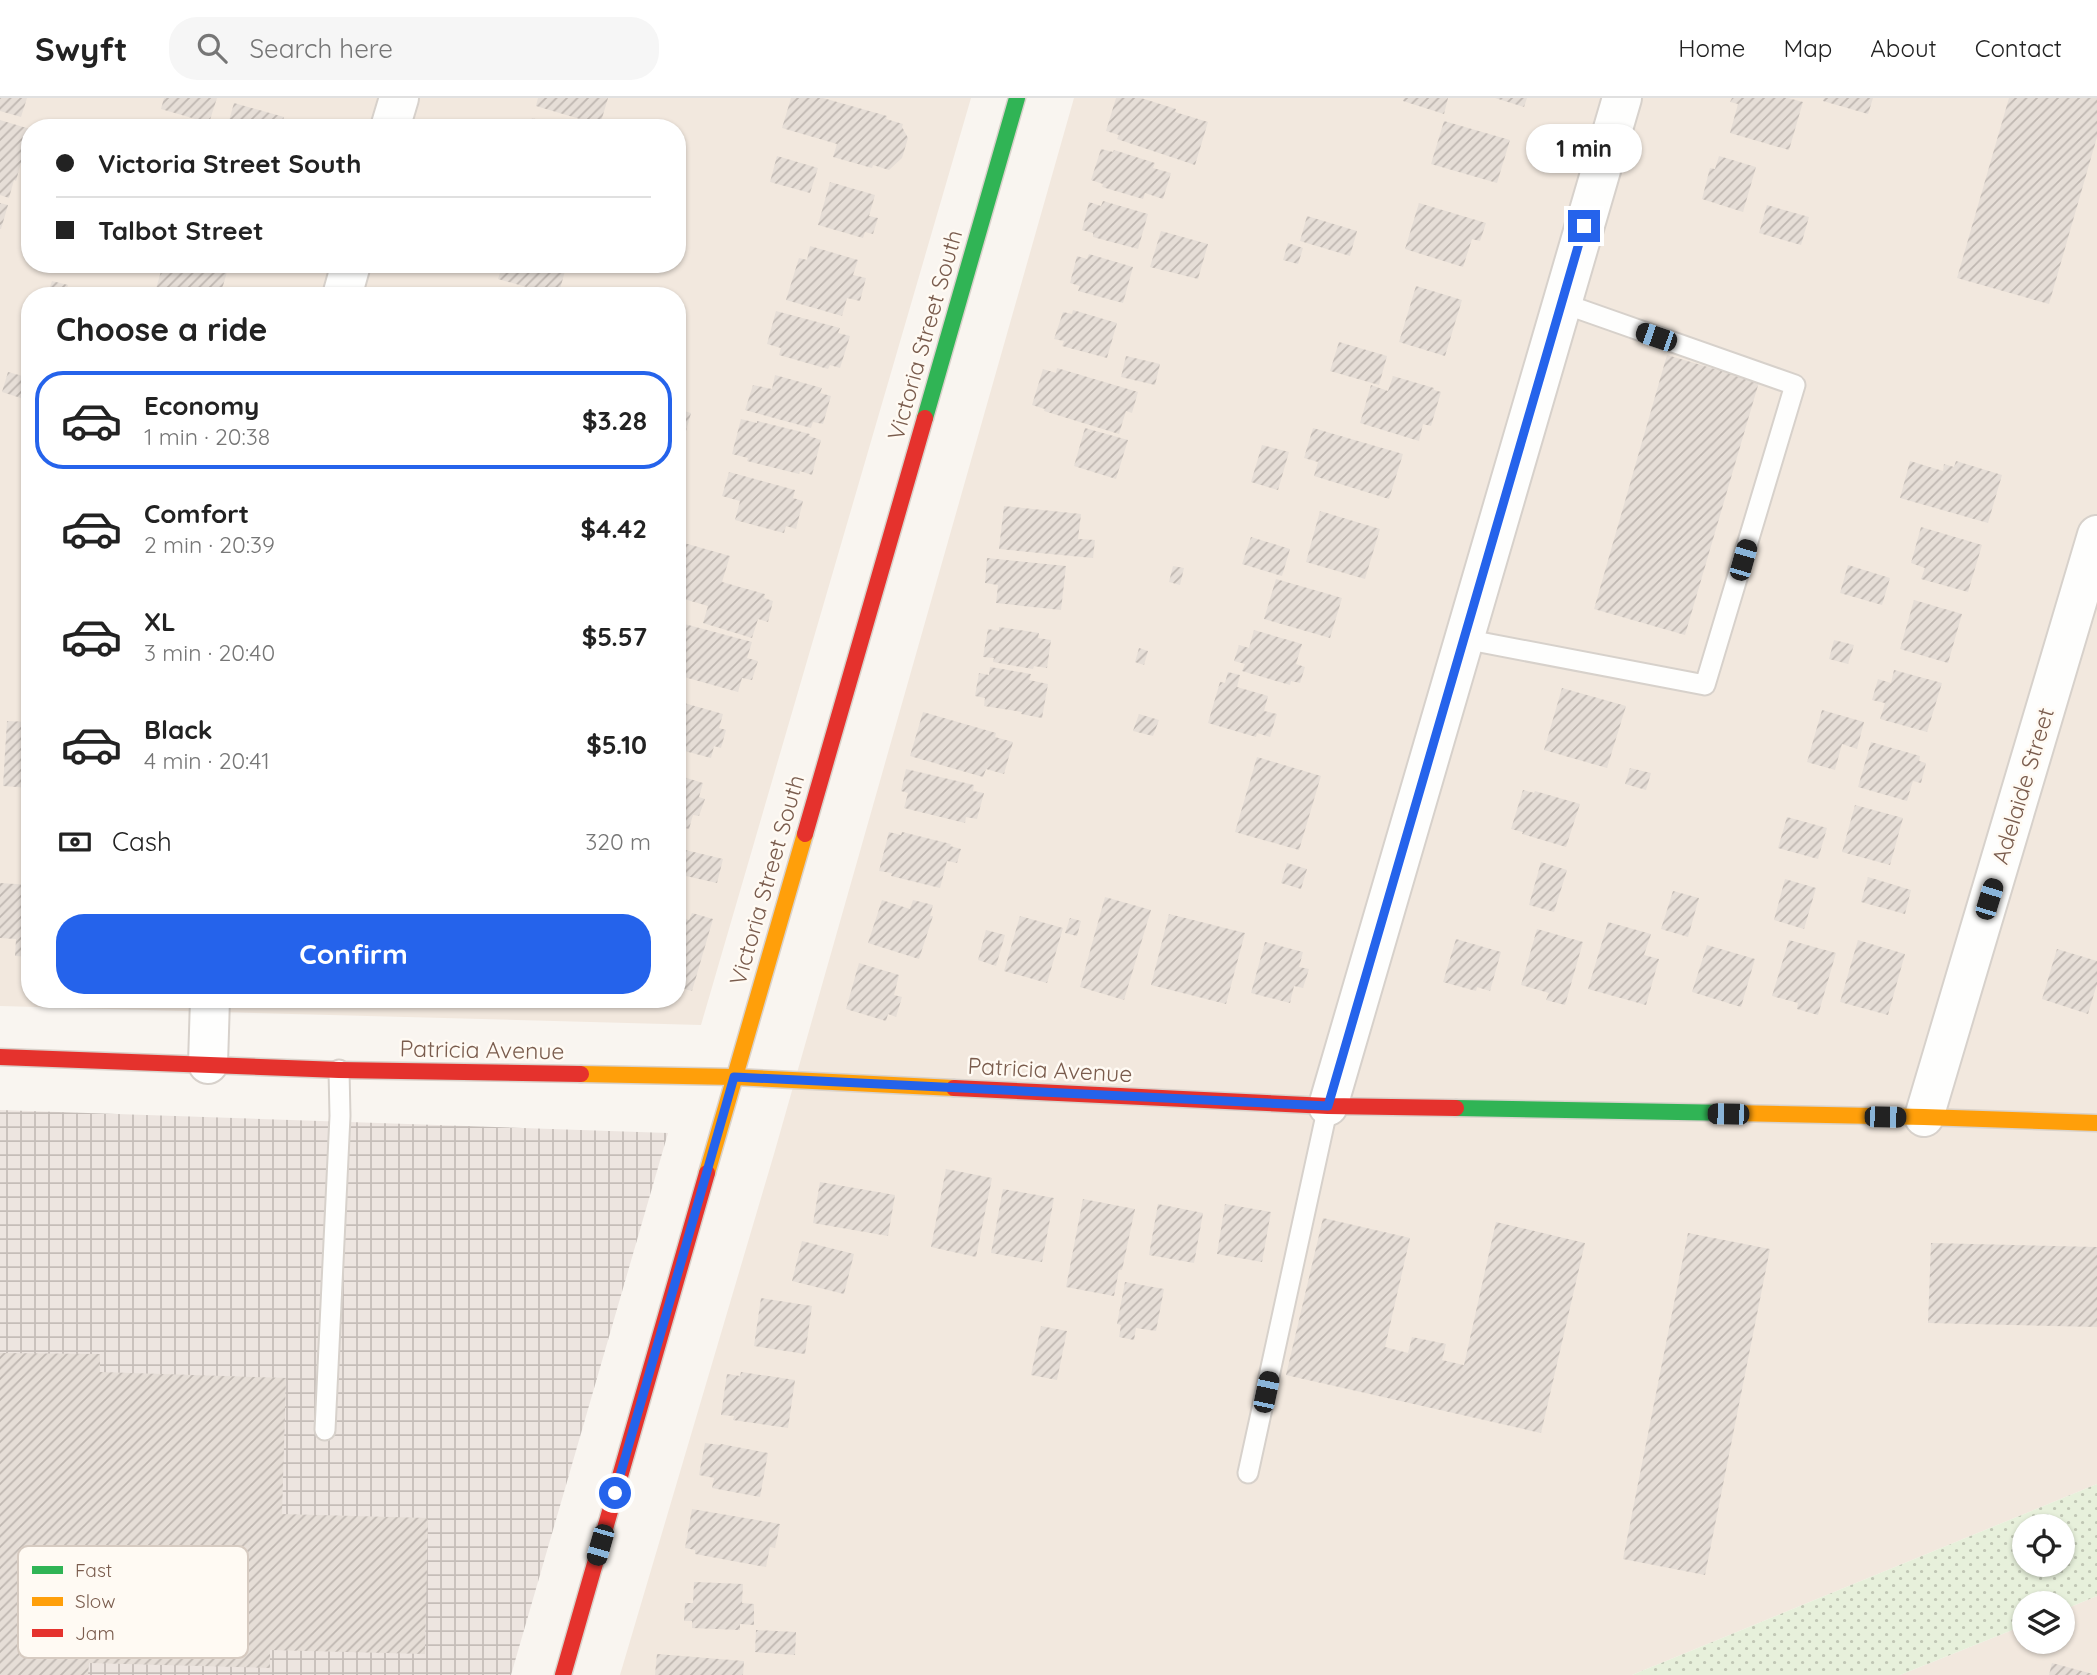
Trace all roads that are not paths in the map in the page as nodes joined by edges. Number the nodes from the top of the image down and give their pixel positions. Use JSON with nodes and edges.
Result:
{"nodes":[{"id":1,"x":400,"y":98,"type":"edge"},
{"id":2,"x":1017,"y":98,"type":"edge"},
{"id":3,"x":1622,"y":98,"type":"edge"},
{"id":4,"x":393,"y":119,"type":"edge"},
{"id":5,"x":1562,"y":303,"type":"junction"},
{"id":6,"x":2097,"y":535,"type":"edge"},
{"id":7,"x":1464,"y":639,"type":"junction"},
{"id":8,"x":210,"y":1008,"type":"edge"},
{"id":9,"x":0,"y":1057,"type":"edge"},
{"id":10,"x":208,"y":1064,"type":"junction"},
{"id":11,"x":340,"y":1070,"type":"junction"},
{"id":12,"x":734,"y":1077,"type":"junction"},
{"id":13,"x":1328,"y":1106,"type":"junction"},
{"id":14,"x":1924,"y":1117,"type":"junction"},
{"id":15,"x":2097,"y":1123,"type":"edge"},
{"id":16,"x":325,"y":1430,"type":"dead end"},
{"id":17,"x":1248,"y":1473,"type":"dead end"},
{"id":18,"x":563,"y":1675,"type":"edge"}],
"edges":[{"from":1,"to":4,"type":"street"},
{"from":2,"to":12,"type":"street","name":"Victoria Street South"},
{"from":3,"to":5,"type":"street"},
{"from":5,"to":7,"type":"street"},
{"from":5,"to":7,"type":"lane"},
{"from":6,"to":14,"type":"street","name":"Adelaide Street"},
{"from":7,"to":13,"type":"street"},
{"from":8,"to":10,"type":"street"},
{"from":9,"to":10,"type":"street","name":"Patricia Avenue"},
{"from":10,"to":11,"type":"street","name":"Patricia Avenue"},
{"from":11,"to":12,"type":"street","name":"Patricia Avenue"},
{"from":11,"to":16,"type":"lane"},
{"from":12,"to":13,"type":"street","name":"Patricia Avenue"},
{"from":12,"to":18,"type":"street","name":"Victoria Street South"},
{"from":13,"to":14,"type":"street","name":"Patricia Avenue"},
{"from":13,"to":17,"type":"lane"},
{"from":14,"to":15,"type":"street","name":"Patricia Avenue"}]}
